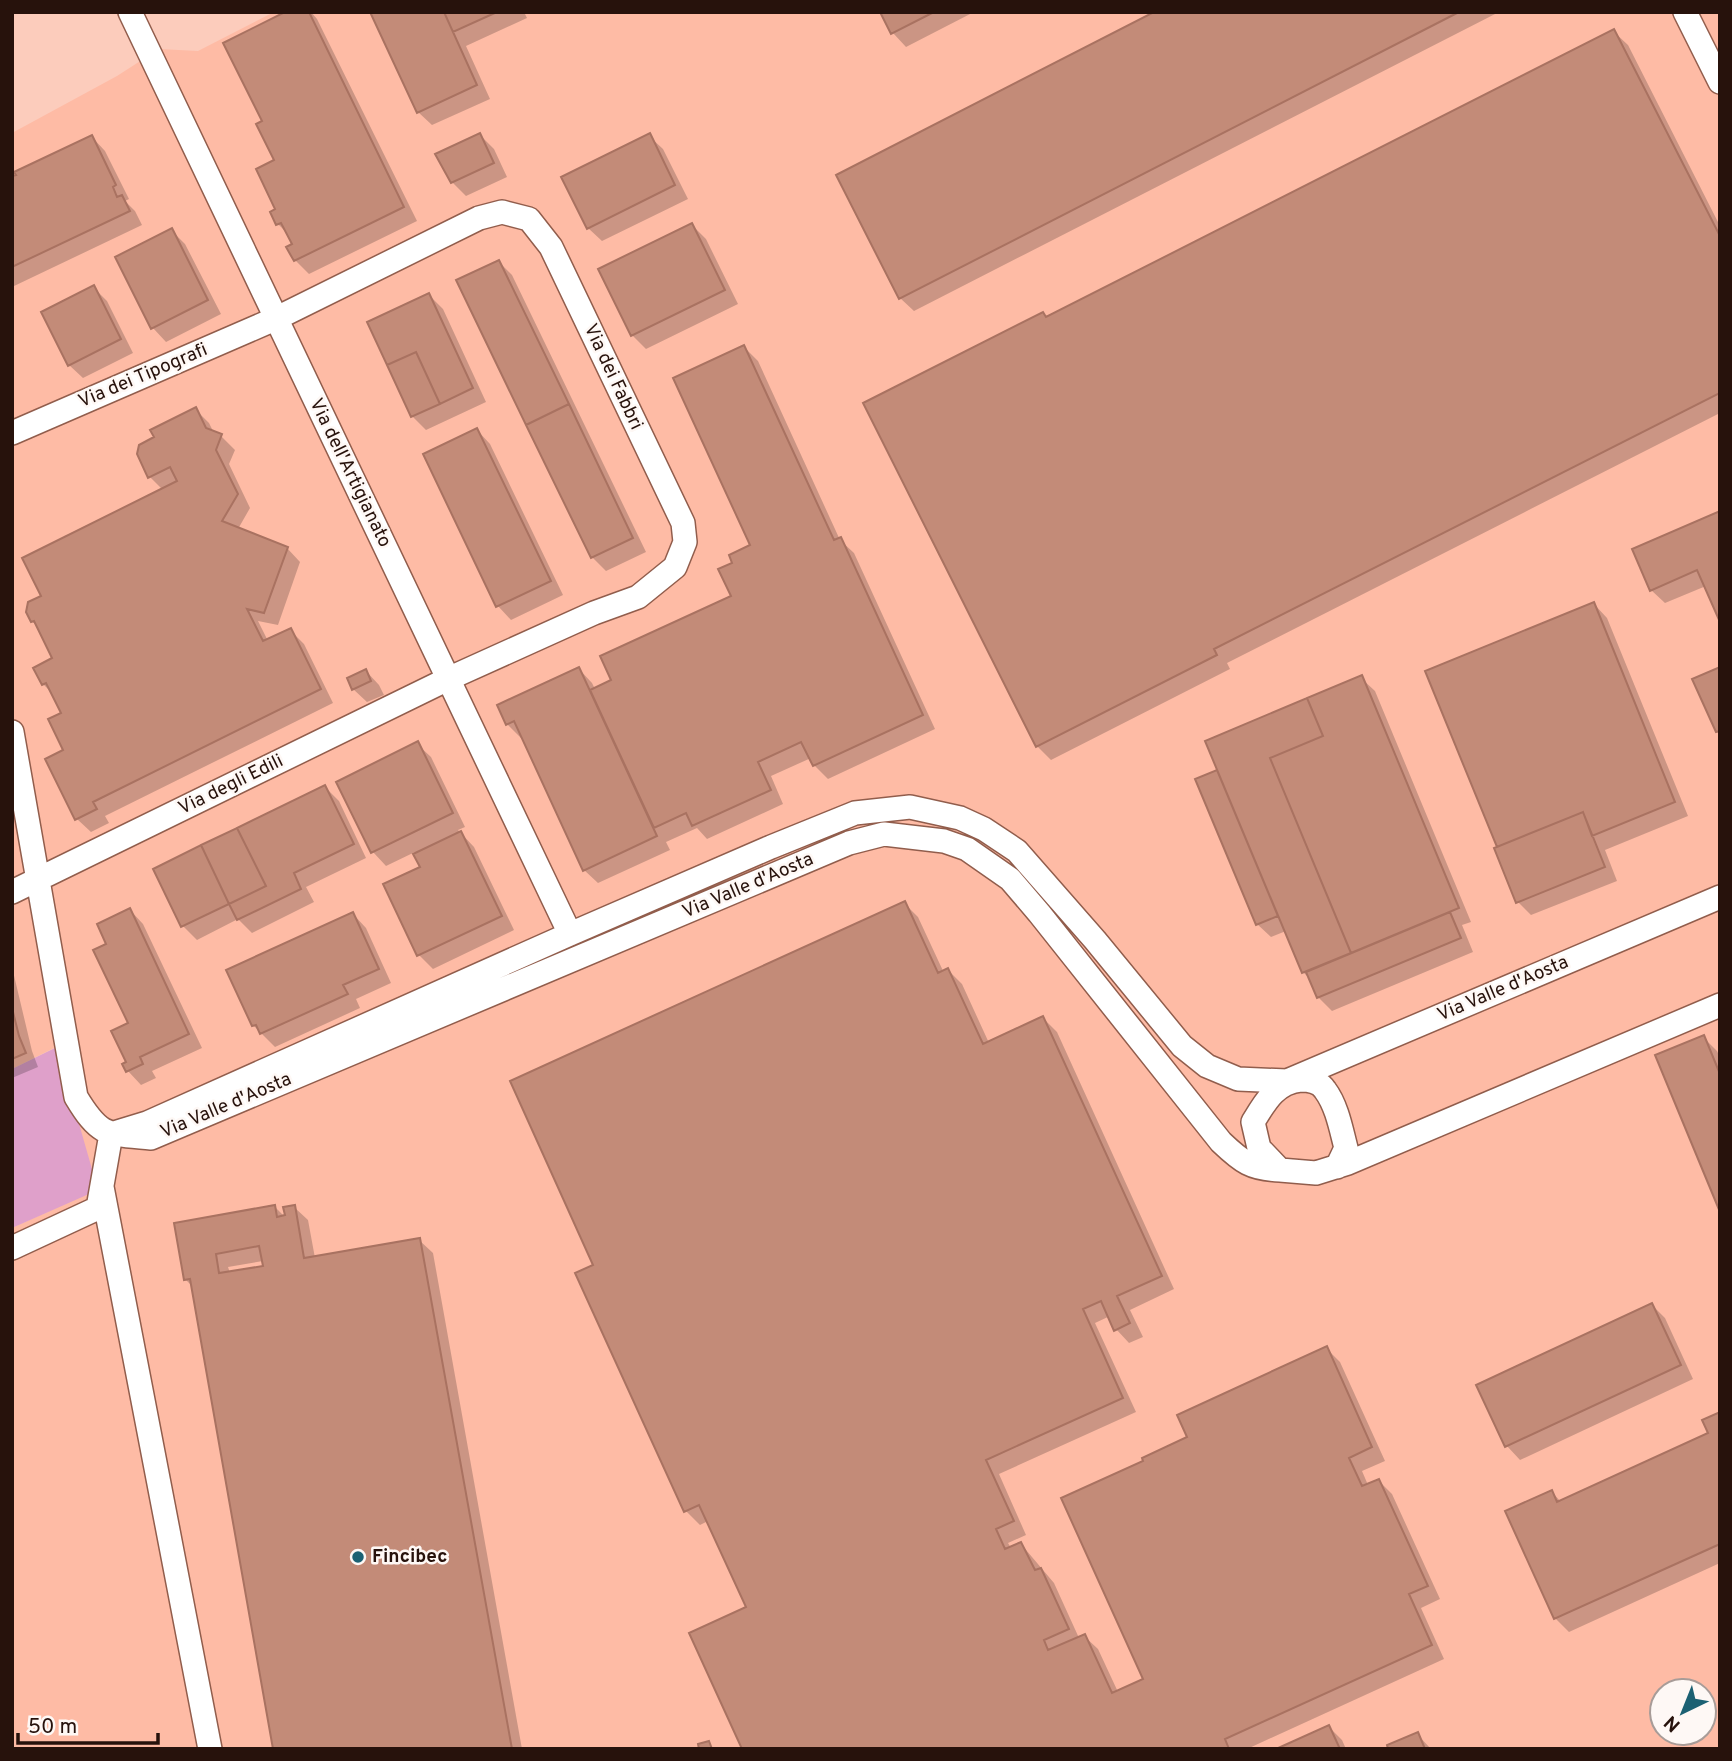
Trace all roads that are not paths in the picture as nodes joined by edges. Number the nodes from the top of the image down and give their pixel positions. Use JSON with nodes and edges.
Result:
{"nodes":[{"id":1,"x":130,"y":12,"type":"edge"},
{"id":2,"x":1685,"y":12,"type":"edge"},
{"id":3,"x":1720,"y":82,"type":"edge"},
{"id":4,"x":275,"y":319,"type":"junction"},
{"id":5,"x":12,"y":433,"type":"edge"},
{"id":6,"x":450,"y":678,"type":"junction"},
{"id":7,"x":12,"y":732,"type":"edge"},
{"id":8,"x":37,"y":880,"type":"junction"},
{"id":9,"x":12,"y":892,"type":"edge"},
{"id":10,"x":1720,"y":897,"type":"edge"},
{"id":11,"x":570,"y":934,"type":"junction"},
{"id":12,"x":1720,"y":1005,"type":"edge"},
{"id":13,"x":1287,"y":1082,"type":"junction"},
{"id":14,"x":111,"y":1134,"type":"junction"},
{"id":15,"x":1337,"y":1167,"type":"junction"},
{"id":16,"x":1280,"y":1170,"type":"junction"},
{"id":17,"x":102,"y":1187,"type":"junction"},
{"id":18,"x":12,"y":1248,"type":"edge"},
{"id":19,"x":211,"y":1749,"type":"edge"}],
"edges":[{"from":1,"to":4,"type":"street","name":"Via dell'Artigianato"},
{"from":2,"to":3,"type":"street"},
{"from":4,"to":5,"type":"street","name":"Via dei Tipografi"},
{"from":4,"to":6,"type":"street","name":"Via dell'Artigianato"},
{"from":4,"to":6,"type":"street","name":"Via dei Fabbri"},
{"from":6,"to":8,"type":"street","name":"Via degli Edili"},
{"from":6,"to":11,"type":"street","name":"Via dell'Artigianato"},
{"from":7,"to":8,"type":"street"},
{"from":8,"to":9,"type":"street","name":"Via degli Edili"},
{"from":8,"to":14,"type":"street"},
{"from":10,"to":13,"type":"street","name":"Via Valle d'Aosta"},
{"from":11,"to":13,"type":"street","name":"Via Valle d'Aosta"},
{"from":11,"to":14,"type":"street","name":"Via Valle d'Aosta"},
{"from":12,"to":15,"type":"street","name":"Via Valle d'Aosta"},
{"from":13,"to":15,"type":"street","name":"Via Valle d'Aosta"},
{"from":13,"to":16,"type":"street","name":"Via Valle d'Aosta"},
{"from":14,"to":16,"type":"street","name":"Via Valle d'Aosta"},
{"from":14,"to":17,"type":"street"},
{"from":15,"to":16,"type":"street","name":"Via Valle d'Aosta"},
{"from":17,"to":18,"type":"street"},
{"from":17,"to":19,"type":"street"}]}
